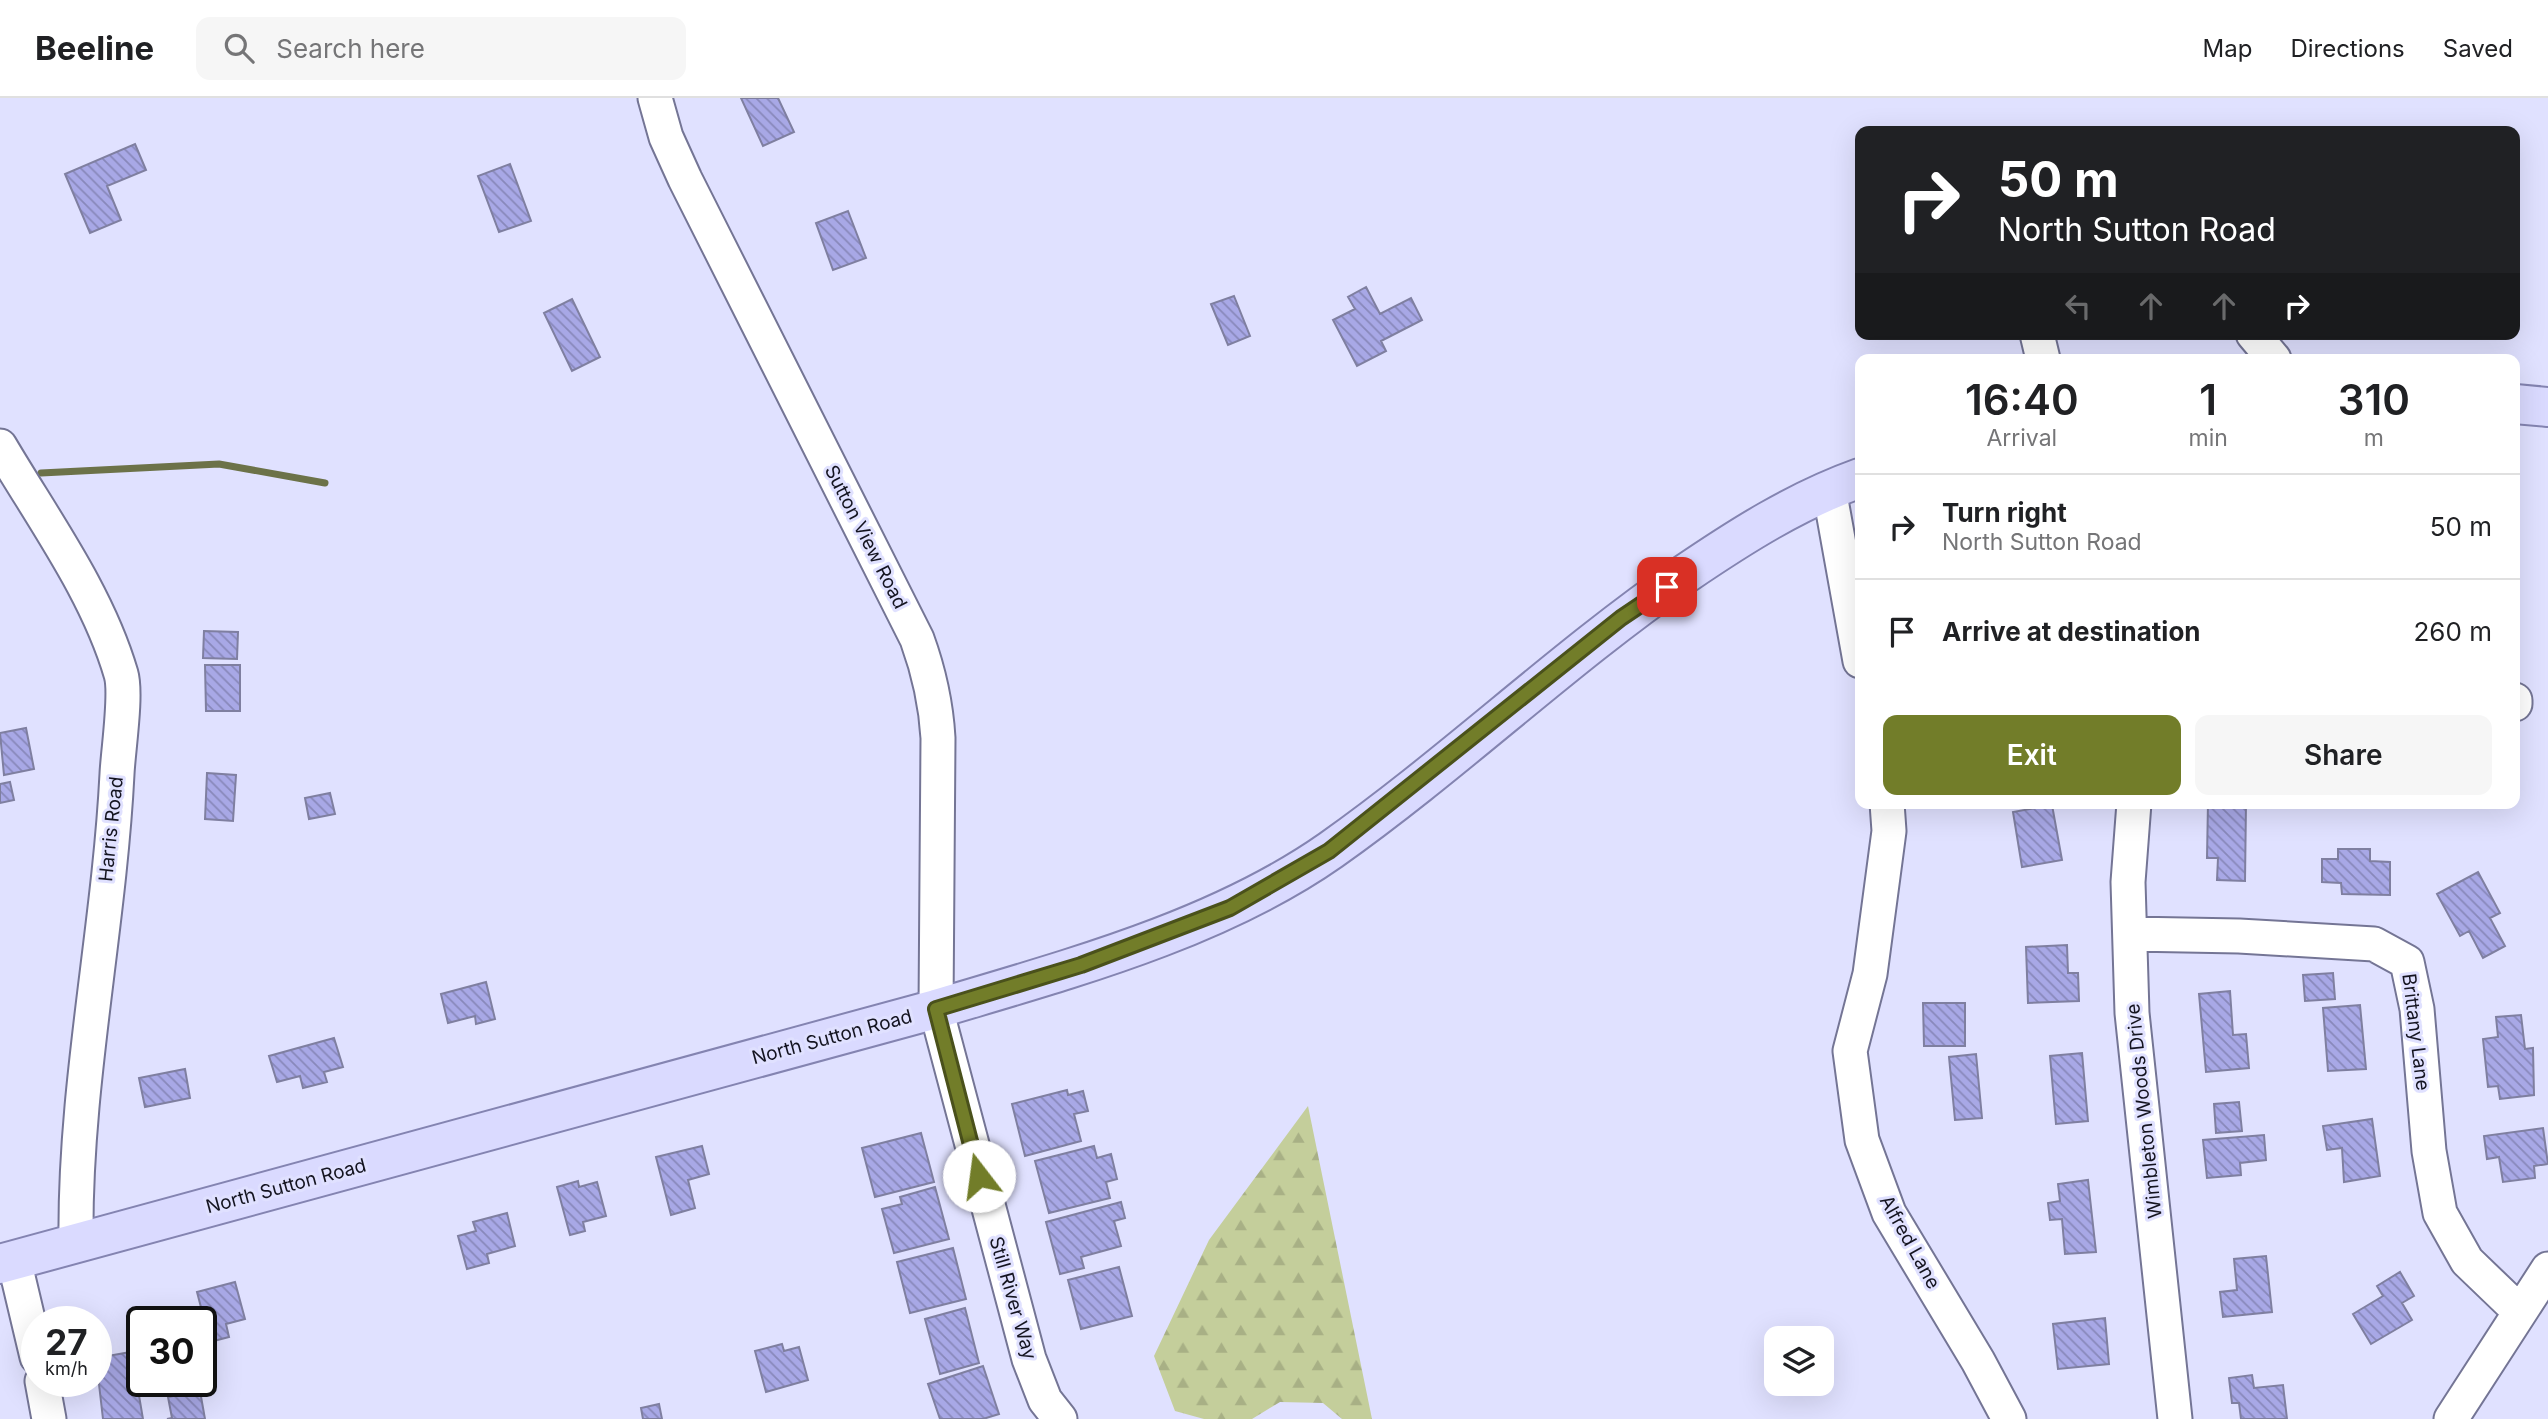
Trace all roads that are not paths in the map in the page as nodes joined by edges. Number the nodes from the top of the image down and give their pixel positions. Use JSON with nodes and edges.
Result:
{"nodes":[{"id":1,"x":654,"y":98,"type":"edge"},
{"id":2,"x":2258,"y":340,"type":"edge"},
{"id":3,"x":2270,"y":354,"type":"edge"},
{"id":4,"x":2520,"y":404,"type":"edge"},
{"id":5,"x":2548,"y":407,"type":"edge"},
{"id":6,"x":0,"y":446,"type":"edge"},
{"id":7,"x":1844,"y":484,"type":"edge"},
{"id":8,"x":1855,"y":606,"type":"edge"},
{"id":9,"x":1887,"y":809,"type":"edge"},
{"id":10,"x":2134,"y":809,"type":"edge"},
{"id":11,"x":2130,"y":934,"type":"junction"},
{"id":12,"x":936,"y":1009,"type":"junction"},
{"id":13,"x":76,"y":1243,"type":"junction"},
{"id":14,"x":7,"y":1262,"type":"edge"},
{"id":15,"x":2548,"y":1269,"type":"edge"},
{"id":16,"x":21,"y":1306,"type":"edge"},
{"id":17,"x":2519,"y":1311,"type":"junction"},
{"id":18,"x":46,"y":1397,"type":"edge"},
{"id":19,"x":49,"y":1419,"type":"edge"},
{"id":20,"x":1060,"y":1419,"type":"edge"},
{"id":21,"x":2009,"y":1419,"type":"edge"},
{"id":22,"x":2175,"y":1419,"type":"edge"},
{"id":23,"x":2451,"y":1419,"type":"edge"}],
"edges":[{"from":1,"to":12,"type":"street","name":"Sutton View Road"},
{"from":2,"to":3,"type":"street"},
{"from":4,"to":5,"type":"main road"},
{"from":6,"to":13,"type":"street","name":"Harris Road"},
{"from":7,"to":8,"type":"street"},
{"from":7,"to":12,"type":"main road","name":"North Sutton Road"},
{"from":9,"to":21,"type":"street","name":"Alfred Lane"},
{"from":10,"to":11,"type":"street","name":"Wimbleton Woods Drive"},
{"from":11,"to":17,"type":"street","name":"Brittany Lane"},
{"from":11,"to":22,"type":"street","name":"Wimbleton Woods Drive"},
{"from":12,"to":13,"type":"main road","name":"North Sutton Road"},
{"from":12,"to":20,"type":"street","name":"Still River Way"},
{"from":13,"to":14,"type":"main road","name":"North Sutton Road"},
{"from":14,"to":16,"type":"street"},
{"from":15,"to":17,"type":"street"},
{"from":17,"to":23,"type":"street"},
{"from":18,"to":19,"type":"street"}]}
